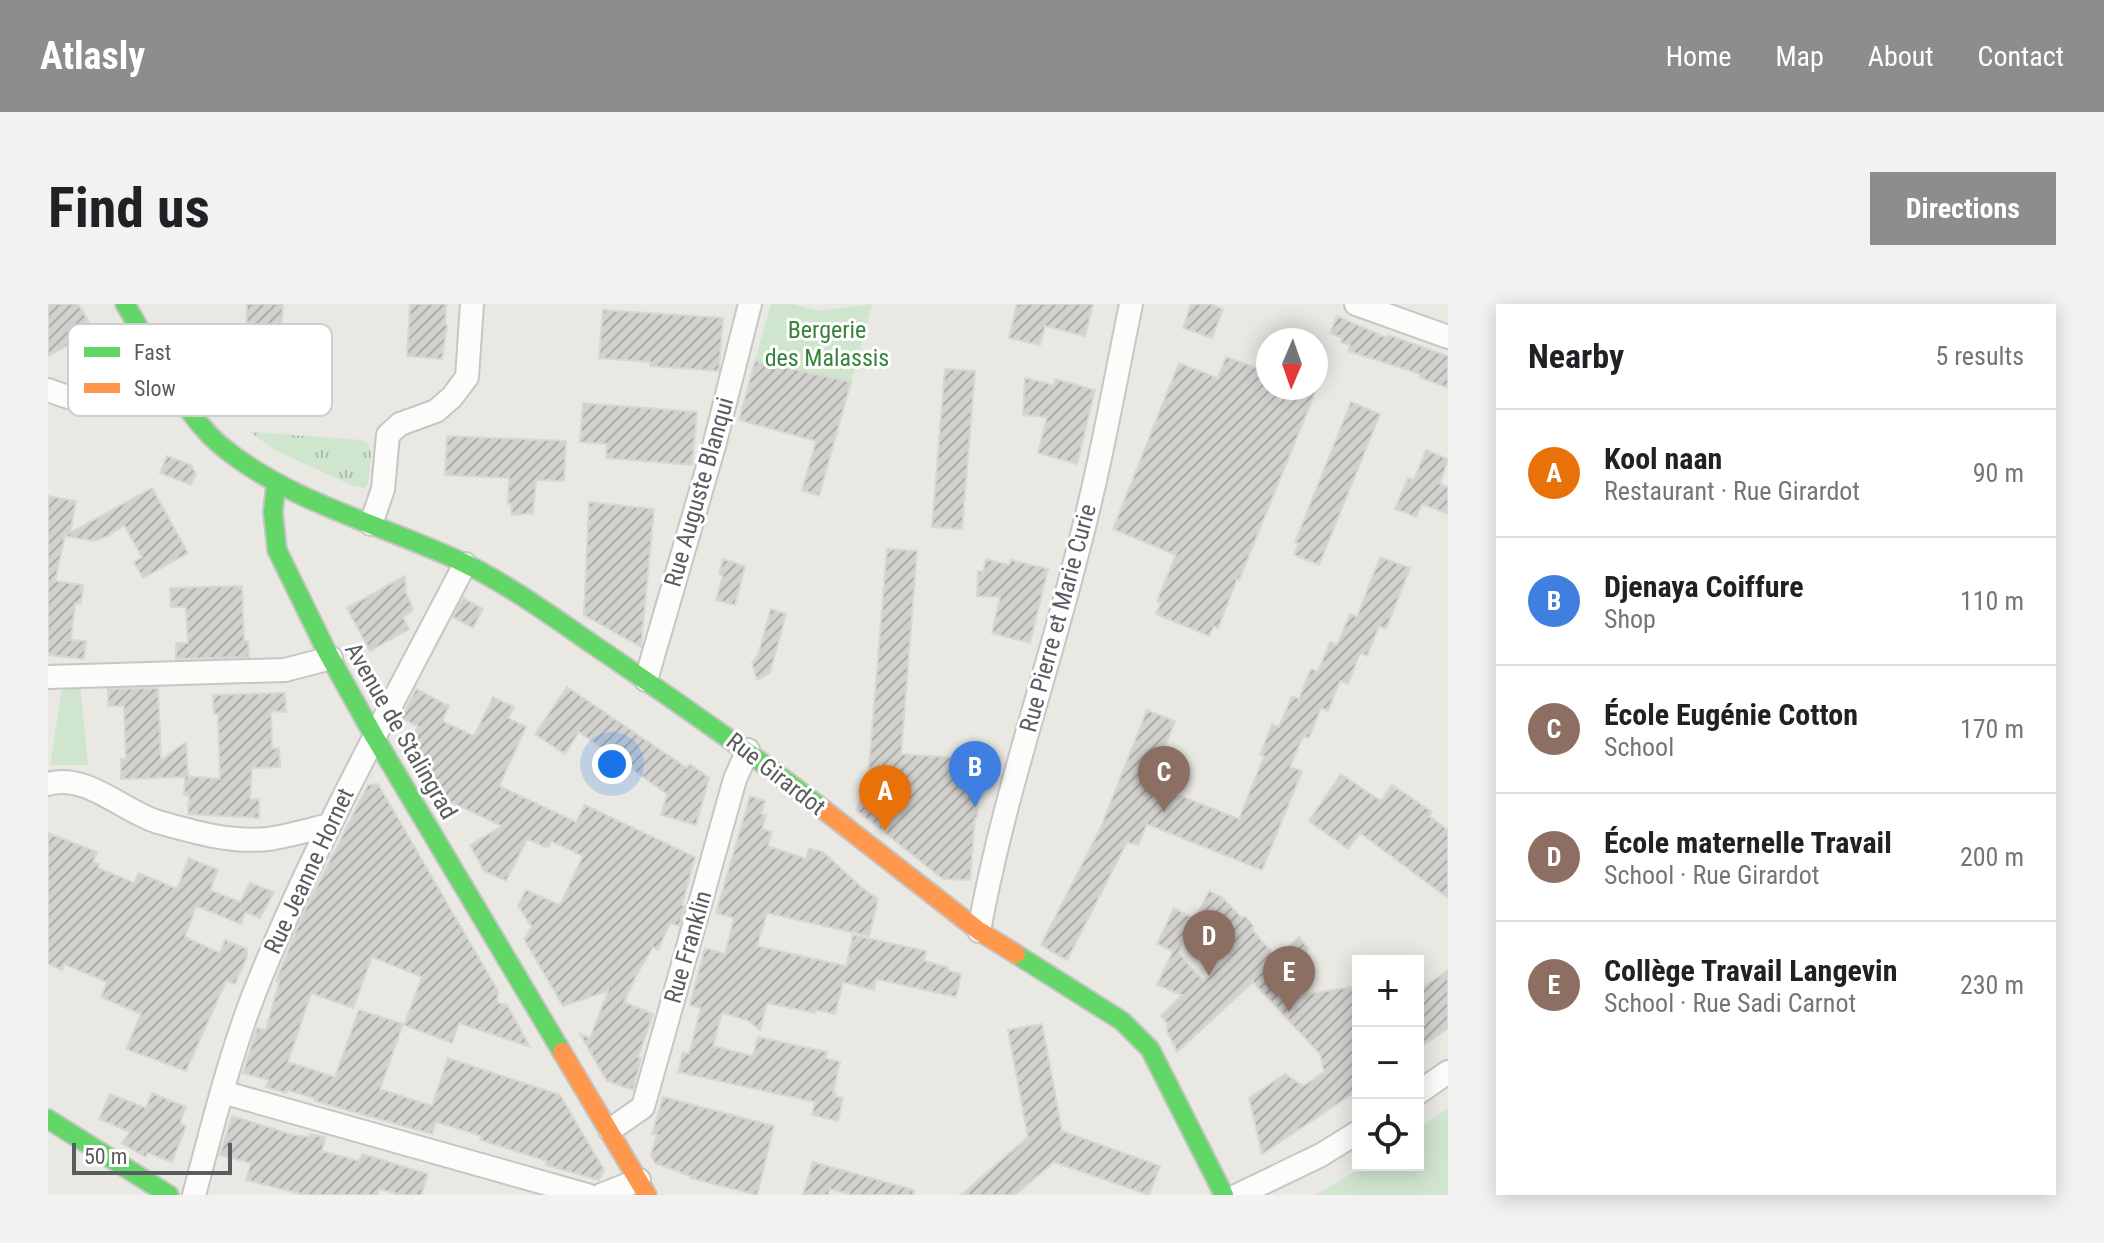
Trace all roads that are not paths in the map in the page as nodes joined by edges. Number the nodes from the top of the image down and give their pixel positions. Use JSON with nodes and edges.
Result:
{"nodes":[{"id":1,"x":125,"y":304,"type":"edge"},
{"id":2,"x":472,"y":304,"type":"edge"},
{"id":3,"x":750,"y":304,"type":"edge"},
{"id":4,"x":1131,"y":304,"type":"edge"},
{"id":5,"x":1356,"y":304,"type":"edge"},
{"id":6,"x":136,"y":324,"type":"edge"},
{"id":7,"x":1448,"y":337,"type":"edge"},
{"id":8,"x":48,"y":390,"type":"edge"},
{"id":9,"x":68,"y":397,"type":"edge"},
{"id":10,"x":192,"y":416,"type":"edge"},
{"id":11,"x":276,"y":483,"type":"junction"},
{"id":12,"x":371,"y":524,"type":"junction"},
{"id":13,"x":465,"y":564,"type":"junction"},
{"id":14,"x":331,"y":658,"type":"junction"},
{"id":15,"x":48,"y":677,"type":"edge"},
{"id":16,"x":646,"y":680,"type":"junction"},
{"id":17,"x":374,"y":736,"type":"junction"},
{"id":18,"x":748,"y":750,"type":"junction"},
{"id":19,"x":48,"y":784,"type":"edge"},
{"id":20,"x":329,"y":825,"type":"junction"},
{"id":21,"x":979,"y":931,"type":"junction"},
{"id":22,"x":1448,"y":1072,"type":"edge"},
{"id":23,"x":1424,"y":1089,"type":"edge"},
{"id":24,"x":222,"y":1092,"type":"junction"},
{"id":25,"x":48,"y":1119,"type":"edge"},
{"id":26,"x":610,"y":1130,"type":"junction"},
{"id":27,"x":1352,"y":1136,"type":"edge"},
{"id":28,"x":643,"y":1188,"type":"edge"},
{"id":29,"x":169,"y":1195,"type":"edge"},
{"id":30,"x":194,"y":1195,"type":"edge"},
{"id":31,"x":587,"y":1195,"type":"edge"},
{"id":32,"x":601,"y":1195,"type":"edge"},
{"id":33,"x":1224,"y":1195,"type":"edge"},
{"id":34,"x":1238,"y":1195,"type":"edge"}],
"edges":[{"from":1,"to":6,"type":"street"},
{"from":2,"to":12,"type":"street"},
{"from":3,"to":16,"type":"street","name":"Rue Auguste Blanqui"},
{"from":4,"to":21,"type":"street","name":"Rue Pierre et Marie Curie"},
{"from":5,"to":7,"type":"street"},
{"from":8,"to":9,"type":"street"},
{"from":10,"to":11,"type":"street"},
{"from":11,"to":12,"type":"street","name":"Rue Girardot"},
{"from":11,"to":14,"type":"street","name":"Avenue de Stalingrad"},
{"from":12,"to":13,"type":"street","name":"Rue Girardot"},
{"from":13,"to":16,"type":"street","name":"Rue Girardot"},
{"from":13,"to":17,"type":"street","name":"Rue Jeanne Hornet"},
{"from":14,"to":15,"type":"street"},
{"from":14,"to":17,"type":"street","name":"Avenue de Stalingrad"},
{"from":16,"to":18,"type":"street","name":"Rue Girardot"},
{"from":17,"to":20,"type":"street","name":"Rue Jeanne Hornet"},
{"from":17,"to":26,"type":"street","name":"Avenue de Stalingrad"},
{"from":18,"to":21,"type":"street","name":"Rue Girardot"},
{"from":18,"to":26,"type":"street","name":"Rue Franklin"},
{"from":19,"to":20,"type":"street"},
{"from":20,"to":24,"type":"street","name":"Rue Jeanne Hornet"},
{"from":21,"to":33,"type":"street","name":"Rue Girardot"},
{"from":22,"to":23,"type":"street"},
{"from":24,"to":30,"type":"street","name":"Rue Jeanne Hornet"},
{"from":24,"to":31,"type":"street"},
{"from":25,"to":29,"type":"street"},
{"from":26,"to":28,"type":"street","name":"Avenue de Stalingrad"},
{"from":27,"to":34,"type":"street"},
{"from":28,"to":32,"type":"street"}]}
